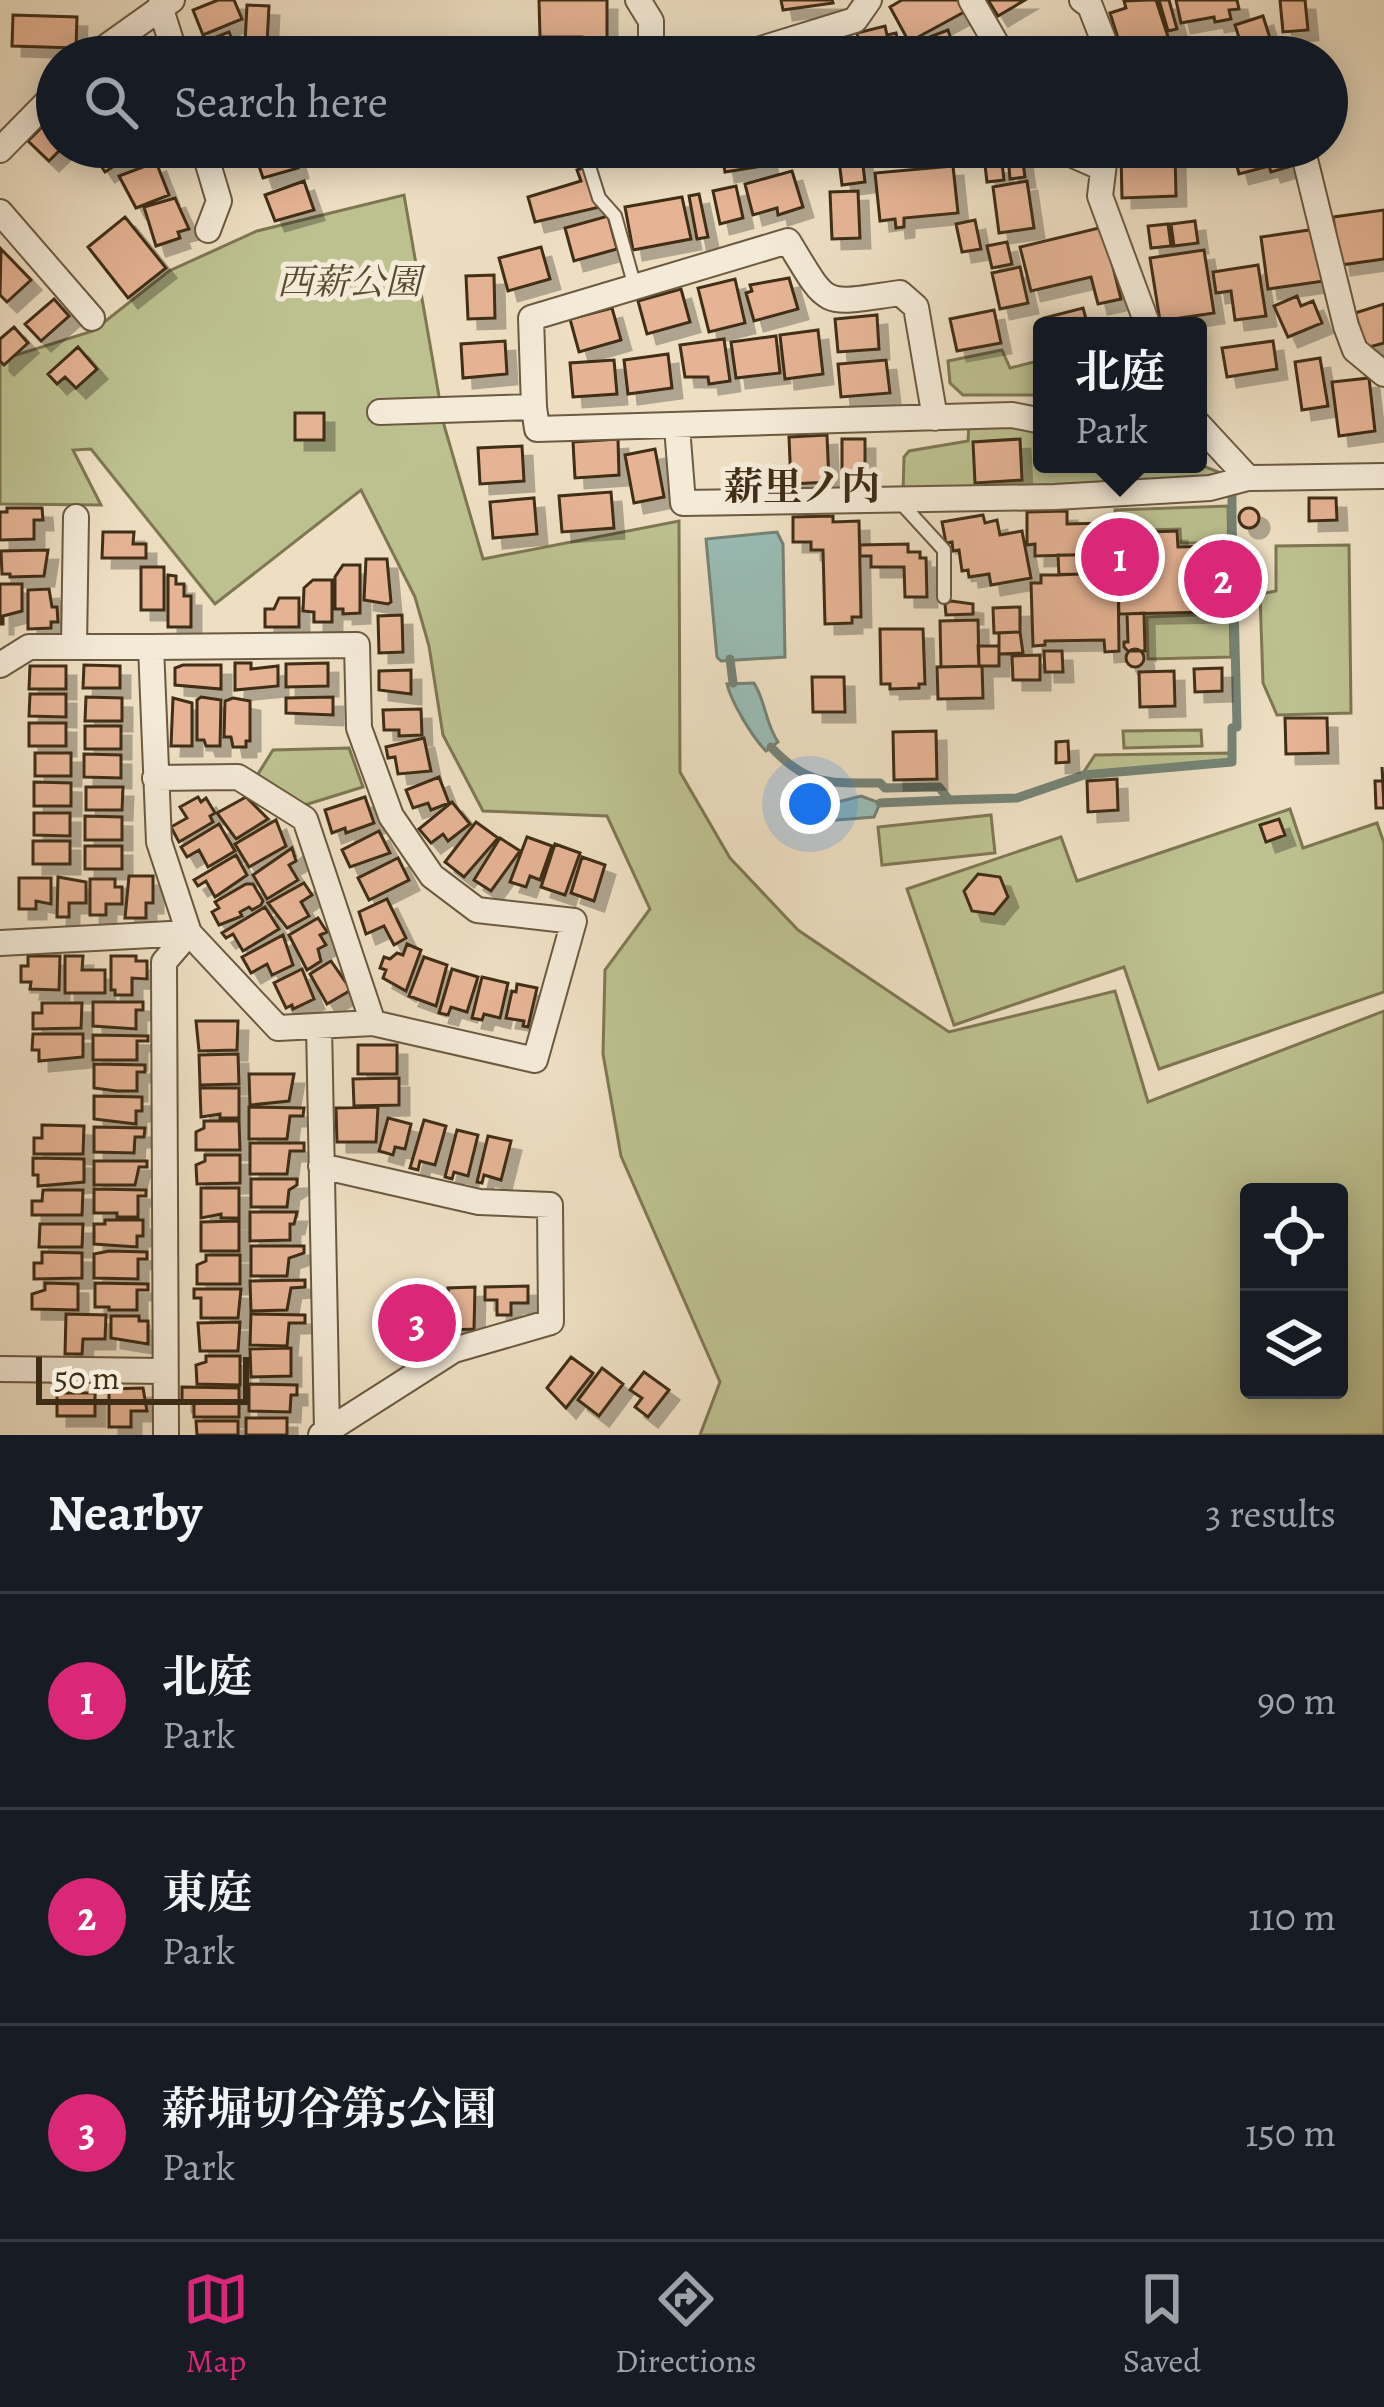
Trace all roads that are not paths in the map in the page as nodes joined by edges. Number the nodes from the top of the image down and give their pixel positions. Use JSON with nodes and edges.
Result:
{"nodes":[{"id":1,"x":638,"y":0,"type":"edge"},
{"id":2,"x":869,"y":0,"type":"edge"},
{"id":3,"x":970,"y":0,"type":"edge"},
{"id":4,"x":1082,"y":0,"type":"edge"},
{"id":5,"x":166,"y":3,"type":"edge"},
{"id":6,"x":121,"y":36,"type":"edge"},
{"id":7,"x":172,"y":36,"type":"edge"},
{"id":8,"x":653,"y":36,"type":"edge"},
{"id":9,"x":803,"y":36,"type":"edge"},
{"id":10,"x":991,"y":36,"type":"edge"},
{"id":11,"x":1102,"y":36,"type":"edge"},
{"id":12,"x":36,"y":113,"type":"edge"},
{"id":13,"x":0,"y":150,"type":"edge"},
{"id":14,"x":209,"y":168,"type":"edge"},
{"id":15,"x":589,"y":168,"type":"edge"},
{"id":16,"x":1102,"y":168,"type":"edge"},
{"id":17,"x":1307,"y":168,"type":"edge"},
{"id":18,"x":0,"y":212,"type":"edge"},
{"id":19,"x":208,"y":230,"type":"dead end"},
{"id":20,"x":635,"y":287,"type":"junction"},
{"id":21,"x":1145,"y":317,"type":"edge"},
{"id":22,"x":92,"y":318,"type":"dead end"},
{"id":23,"x":1384,"y":374,"type":"edge"},
{"id":24,"x":534,"y":407,"type":"junction"},
{"id":25,"x":380,"y":412,"type":"dead end"},
{"id":26,"x":935,"y":418,"type":"junction"},
{"id":27,"x":1033,"y":419,"type":"edge"},
{"id":28,"x":677,"y":427,"type":"junction"},
{"id":29,"x":1207,"y":434,"type":"edge"},
{"id":30,"x":1207,"y":459,"type":"edge"},
{"id":31,"x":1241,"y":473,"type":"junction"},
{"id":32,"x":1384,"y":476,"type":"edge"},
{"id":33,"x":899,"y":501,"type":"junction"},
{"id":34,"x":76,"y":518,"type":"dead end"},
{"id":35,"x":944,"y":597,"type":"dead end"},
{"id":36,"x":74,"y":647,"type":"junction"},
{"id":37,"x":151,"y":647,"type":"junction"},
{"id":38,"x":0,"y":665,"type":"edge"},
{"id":39,"x":155,"y":778,"type":"junction"},
{"id":40,"x":189,"y":933,"type":"junction"},
{"id":41,"x":0,"y":943,"type":"edge"},
{"id":42,"x":373,"y":1023,"type":"junction"},
{"id":43,"x":319,"y":1026,"type":"junction"},
{"id":44,"x":321,"y":1166,"type":"junction"},
{"id":45,"x":0,"y":1369,"type":"edge"},
{"id":46,"x":164,"y":1371,"type":"junction"},
{"id":47,"x":324,"y":1433,"type":"edge"},
{"id":48,"x":166,"y":1435,"type":"edge"}],
"edges":[{"from":1,"to":8,"type":"street"},
{"from":2,"to":9,"type":"street"},
{"from":3,"to":10,"type":"street"},
{"from":4,"to":11,"type":"street"},
{"from":5,"to":6,"type":"street"},
{"from":5,"to":7,"type":"street"},
{"from":12,"to":13,"type":"street"},
{"from":14,"to":19,"type":"street"},
{"from":15,"to":20,"type":"lane"},
{"from":16,"to":21,"type":"street"},
{"from":17,"to":23,"type":"street"},
{"from":18,"to":22,"type":"street"},
{"from":20,"to":24,"type":"street"},
{"from":20,"to":26,"type":"street"},
{"from":24,"to":25,"type":"street"},
{"from":24,"to":28,"type":"street"},
{"from":26,"to":27,"type":"street"},
{"from":26,"to":28,"type":"street"},
{"from":28,"to":33,"type":"street"},
{"from":29,"to":31,"type":"street"},
{"from":30,"to":31,"type":"street"},
{"from":31,"to":32,"type":"street"},
{"from":31,"to":33,"type":"street"},
{"from":33,"to":35,"type":"lane"},
{"from":34,"to":36,"type":"street"},
{"from":36,"to":37,"type":"street"},
{"from":36,"to":38,"type":"street"},
{"from":37,"to":39,"type":"street"},
{"from":37,"to":42,"type":"street"},
{"from":39,"to":40,"type":"street"},
{"from":39,"to":42,"type":"street"},
{"from":40,"to":41,"type":"street"},
{"from":40,"to":43,"type":"street"},
{"from":40,"to":46,"type":"street"},
{"from":42,"to":43,"type":"street"},
{"from":43,"to":44,"type":"street"},
{"from":44,"to":47,"type":"street"},
{"from":44,"to":47,"type":"street"},
{"from":45,"to":46,"type":"street"},
{"from":46,"to":48,"type":"street"}]}
